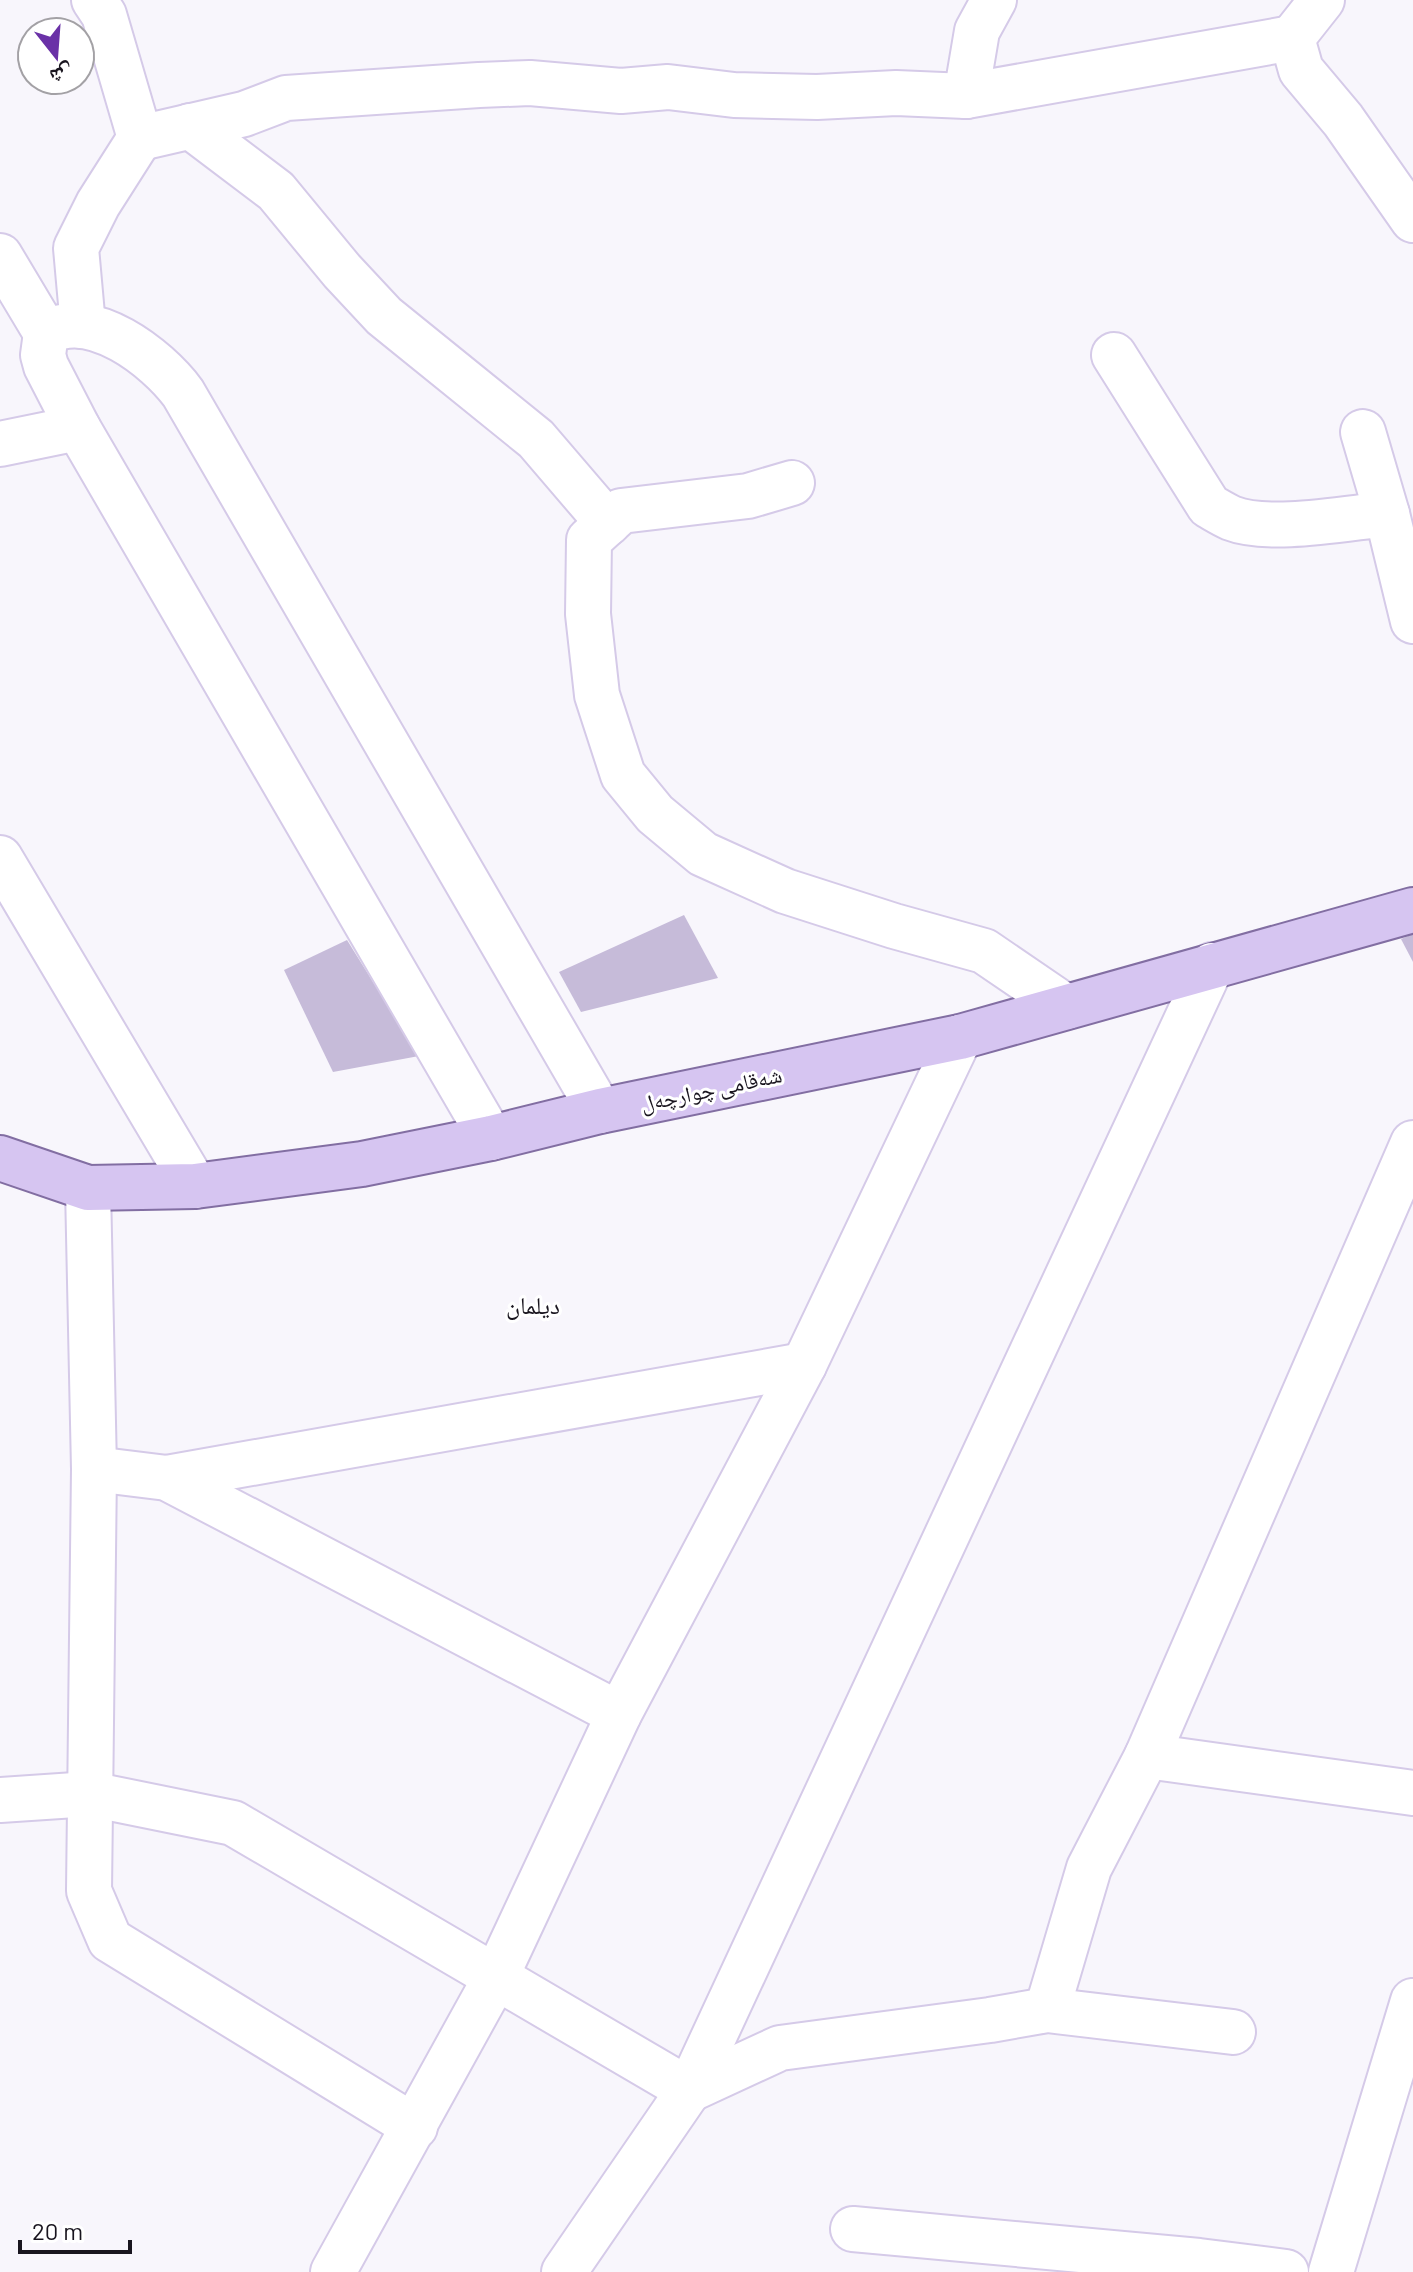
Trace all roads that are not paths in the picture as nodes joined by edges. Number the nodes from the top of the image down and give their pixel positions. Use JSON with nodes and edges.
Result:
{"nodes":[{"id":1,"x":94,"y":0,"type":"edge"},
{"id":2,"x":994,"y":0,"type":"edge"},
{"id":3,"x":1322,"y":0,"type":"edge"},
{"id":4,"x":1292,"y":38,"type":"junction"},
{"id":5,"x":966,"y":96,"type":"junction"},
{"id":6,"x":190,"y":126,"type":"junction"},
{"id":7,"x":140,"y":138,"type":"junction"},
{"id":8,"x":1413,"y":220,"type":"edge"},
{"id":9,"x":0,"y":256,"type":"edge"},
{"id":10,"x":65,"y":330,"type":"junction"},
{"id":11,"x":1114,"y":355,"type":"dead end"},
{"id":12,"x":78,"y":428,"type":"junction"},
{"id":13,"x":1363,"y":432,"type":"dead end"},
{"id":14,"x":0,"y":444,"type":"edge"},
{"id":15,"x":792,"y":483,"type":"dead end"},
{"id":16,"x":1387,"y":514,"type":"junction"},
{"id":17,"x":608,"y":523,"type":"junction"},
{"id":18,"x":1413,"y":621,"type":"edge"},
{"id":19,"x":0,"y":858,"type":"edge"},
{"id":20,"x":1413,"y":910,"type":"edge"},
{"id":21,"x":1212,"y":965,"type":"junction"},
{"id":22,"x":1066,"y":1007,"type":"junction"},
{"id":23,"x":960,"y":1037,"type":"junction"},
{"id":24,"x":600,"y":1111,"type":"junction"},
{"id":25,"x":491,"y":1138,"type":"junction"},
{"id":26,"x":1413,"y":1143,"type":"edge"},
{"id":27,"x":0,"y":1158,"type":"edge"},
{"id":28,"x":195,"y":1186,"type":"junction"},
{"id":29,"x":88,"y":1188,"type":"junction"},
{"id":30,"x":804,"y":1365,"type":"junction"},
{"id":31,"x":94,"y":1469,"type":"junction"},
{"id":32,"x":167,"y":1478,"type":"junction"},
{"id":33,"x":619,"y":1714,"type":"junction"},
{"id":34,"x":1147,"y":1756,"type":"junction"},
{"id":35,"x":1413,"y":1793,"type":"edge"},
{"id":36,"x":90,"y":1794,"type":"junction"},
{"id":37,"x":0,"y":1800,"type":"edge"},
{"id":38,"x":496,"y":1977,"type":"junction"},
{"id":39,"x":1413,"y":2001,"type":"edge"},
{"id":40,"x":1047,"y":2010,"type":"junction"},
{"id":41,"x":1233,"y":2032,"type":"dead end"},
{"id":42,"x":689,"y":2090,"type":"junction"},
{"id":43,"x":415,"y":2127,"type":"junction"},
{"id":44,"x":853,"y":2229,"type":"dead end"},
{"id":45,"x":333,"y":2272,"type":"edge"},
{"id":46,"x":564,"y":2272,"type":"edge"},
{"id":47,"x":1286,"y":2272,"type":"edge"},
{"id":48,"x":1331,"y":2272,"type":"edge"}],
"edges":[{"from":1,"to":7,"type":"street"},
{"from":2,"to":5,"type":"street"},
{"from":3,"to":4,"type":"street"},
{"from":4,"to":5,"type":"street"},
{"from":4,"to":8,"type":"street"},
{"from":5,"to":6,"type":"street"},
{"from":6,"to":7,"type":"street"},
{"from":6,"to":17,"type":"street"},
{"from":7,"to":10,"type":"street"},
{"from":9,"to":10,"type":"street"},
{"from":10,"to":12,"type":"street"},
{"from":10,"to":24,"type":"street"},
{"from":11,"to":16,"type":"street"},
{"from":12,"to":14,"type":"street"},
{"from":12,"to":25,"type":"street"},
{"from":13,"to":16,"type":"street"},
{"from":15,"to":17,"type":"street"},
{"from":16,"to":18,"type":"street"},
{"from":17,"to":22,"type":"street"},
{"from":19,"to":28,"type":"street"},
{"from":20,"to":21,"type":"main road","name":"شەقامی چوارچەل"},
{"from":21,"to":22,"type":"main road","name":"شەقامی چوارچەل"},
{"from":21,"to":42,"type":"street"},
{"from":22,"to":23,"type":"main road","name":"شەقامی چوارچەل"},
{"from":23,"to":24,"type":"main road","name":"شەقامی چوارچەل"},
{"from":23,"to":30,"type":"street"},
{"from":24,"to":25,"type":"main road","name":"شەقامی چوارچەل"},
{"from":25,"to":28,"type":"main road","name":"شەقامی چوارچەل"},
{"from":26,"to":34,"type":"street"},
{"from":27,"to":29,"type":"main road","name":"شەقامی چوارچەل"},
{"from":28,"to":29,"type":"main road","name":"شەقامی چوارچەل"},
{"from":29,"to":31,"type":"street"},
{"from":30,"to":32,"type":"street"},
{"from":30,"to":33,"type":"street"},
{"from":31,"to":32,"type":"street"},
{"from":31,"to":36,"type":"street"},
{"from":32,"to":33,"type":"street"},
{"from":33,"to":38,"type":"street"},
{"from":34,"to":35,"type":"street"},
{"from":34,"to":40,"type":"street"},
{"from":36,"to":37,"type":"street"},
{"from":36,"to":38,"type":"street"},
{"from":36,"to":43,"type":"street"},
{"from":38,"to":42,"type":"street"},
{"from":38,"to":43,"type":"street"},
{"from":39,"to":48,"type":"street"},
{"from":40,"to":41,"type":"street"},
{"from":40,"to":42,"type":"street"},
{"from":42,"to":46,"type":"street"},
{"from":43,"to":45,"type":"street"},
{"from":44,"to":47,"type":"street"}]}
